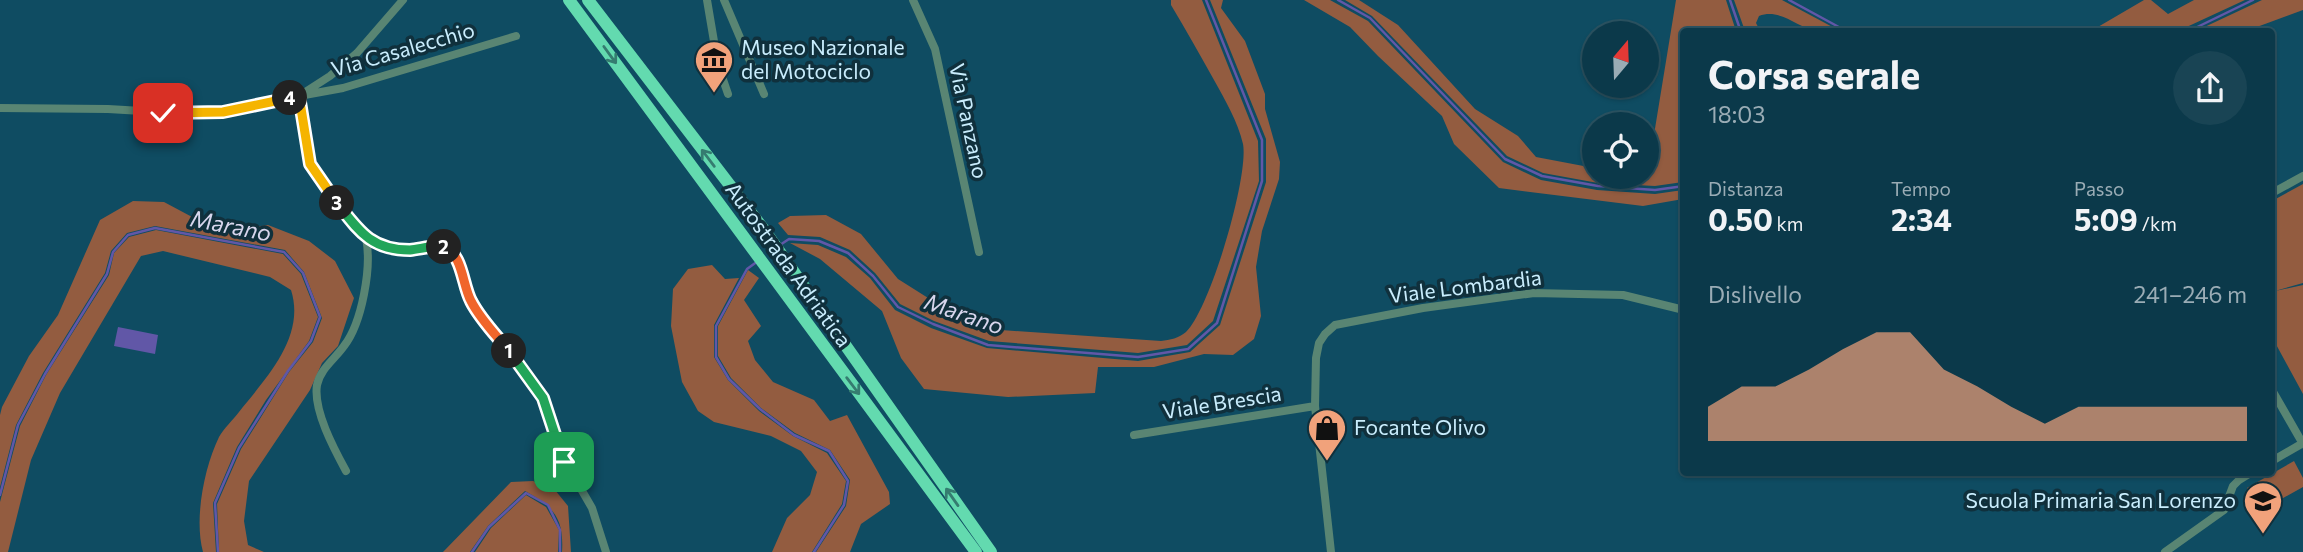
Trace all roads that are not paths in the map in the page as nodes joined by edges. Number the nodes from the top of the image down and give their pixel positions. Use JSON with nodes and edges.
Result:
{"nodes":[{"id":1,"x":403,"y":0,"type":"edge"},
{"id":2,"x":569,"y":0,"type":"edge"},
{"id":3,"x":588,"y":0,"type":"edge"},
{"id":4,"x":707,"y":0,"type":"edge"},
{"id":5,"x":724,"y":0,"type":"edge"},
{"id":6,"x":913,"y":0,"type":"edge"},
{"id":7,"x":516,"y":36,"type":"dead end"},
{"id":8,"x":728,"y":94,"type":"dead end"},
{"id":9,"x":764,"y":94,"type":"dead end"},
{"id":10,"x":299,"y":96,"type":"junction"},
{"id":11,"x":0,"y":108,"type":"edge"},
{"id":12,"x":2303,"y":176,"type":"edge"},
{"id":13,"x":2275,"y":191,"type":"edge"},
{"id":14,"x":366,"y":239,"type":"junction"},
{"id":15,"x":979,"y":252,"type":"dead end"},
{"id":16,"x":1680,"y":309,"type":"edge"},
{"id":17,"x":2275,"y":395,"type":"edge"},
{"id":18,"x":1315,"y":406,"type":"junction"},
{"id":19,"x":1133,"y":435,"type":"dead end"},
{"id":20,"x":2303,"y":443,"type":"edge"},
{"id":21,"x":2275,"y":459,"type":"edge"},
{"id":22,"x":346,"y":471,"type":"dead end"},
{"id":23,"x":2246,"y":476,"type":"edge"},
{"id":24,"x":606,"y":552,"type":"edge"},
{"id":25,"x":976,"y":552,"type":"edge"},
{"id":26,"x":992,"y":552,"type":"edge"},
{"id":27,"x":1331,"y":552,"type":"edge"},
{"id":28,"x":2165,"y":552,"type":"edge"}],
"edges":[{"from":1,"to":10,"type":"street","name":"Via Casalecchio"},
{"from":2,"to":25,"type":"highway","name":"Autostrada Adriatica","one_way":true},
{"from":26,"to":3,"type":"highway","name":"Autostrada Adriatica","one_way":true},
{"from":4,"to":8,"type":"street"},
{"from":5,"to":9,"type":"street"},
{"from":6,"to":15,"type":"street","name":"Via Panzano"},
{"from":7,"to":10,"type":"street","name":"Via Casalecchio"},
{"from":10,"to":11,"type":"street","name":"Via Casalecchio"},
{"from":10,"to":14,"type":"street"},
{"from":12,"to":13,"type":"street"},
{"from":14,"to":22,"type":"street"},
{"from":14,"to":24,"type":"street"},
{"from":16,"to":18,"type":"street","name":"Viale Lombardia"},
{"from":17,"to":20,"type":"street"},
{"from":18,"to":19,"type":"street","name":"Viale Brescia"},
{"from":18,"to":27,"type":"street"},
{"from":20,"to":21,"type":"street"},
{"from":23,"to":28,"type":"street"}]}
